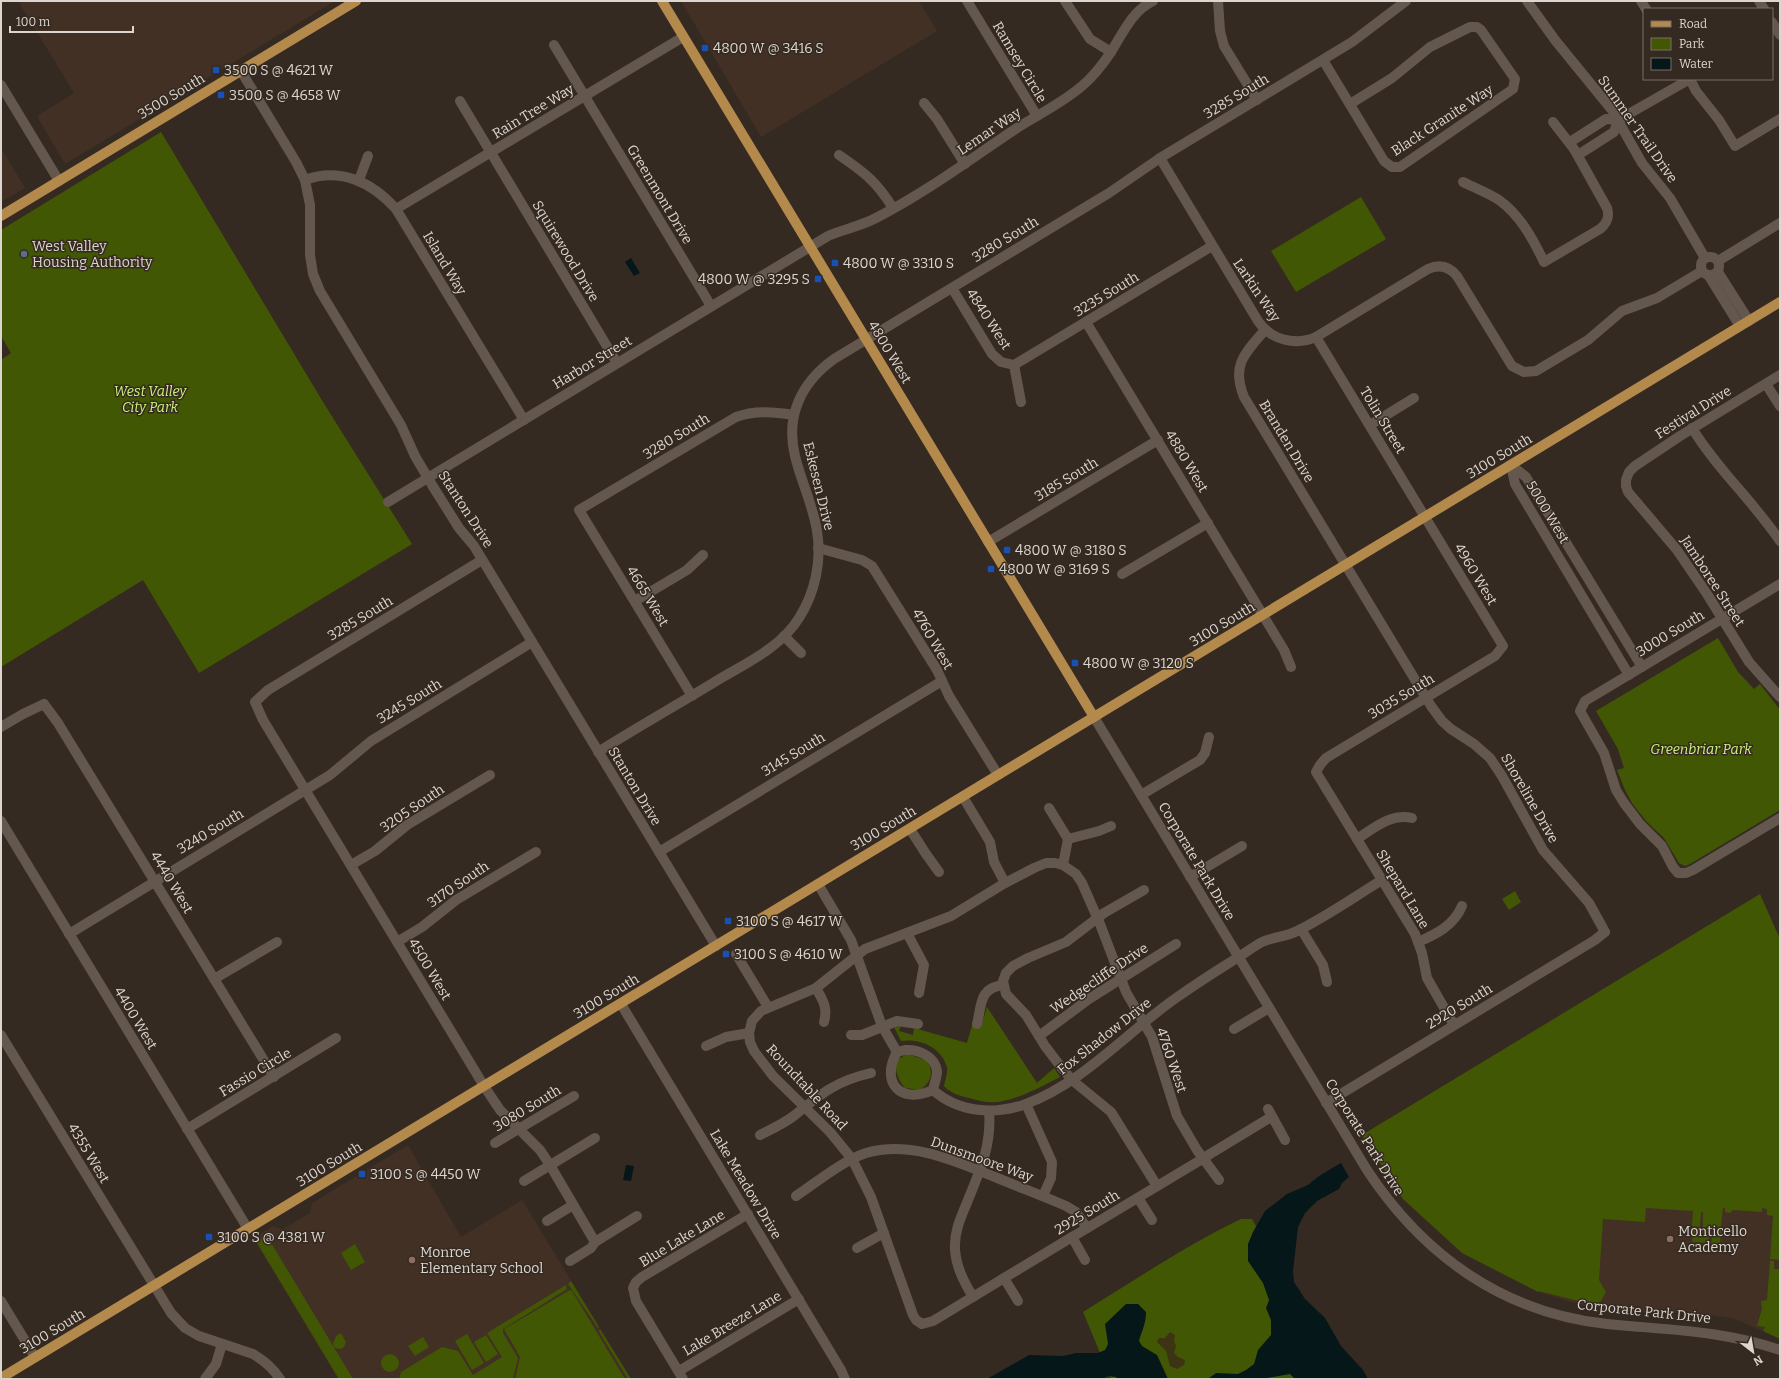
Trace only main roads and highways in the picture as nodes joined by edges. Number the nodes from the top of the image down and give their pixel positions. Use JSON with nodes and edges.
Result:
{"nodes":[{"id":1,"x":356,"y":1,"type":"edge"},
{"id":2,"x":662,"y":1,"type":"edge"},
{"id":3,"x":1,"y":216,"type":"edge"},
{"id":4,"x":1780,"y":302,"type":"edge"},
{"id":5,"x":1094,"y":717,"type":"junction"},
{"id":6,"x":1,"y":1378,"type":"edge"}],
"edges":[{"from":1,"to":3,"type":"main road","name":"3500 South"},
{"from":2,"to":5,"type":"main road","name":"4800 West"},
{"from":4,"to":5,"type":"main road","name":"3100 South"},
{"from":5,"to":6,"type":"main road","name":"3100 South"}]}
